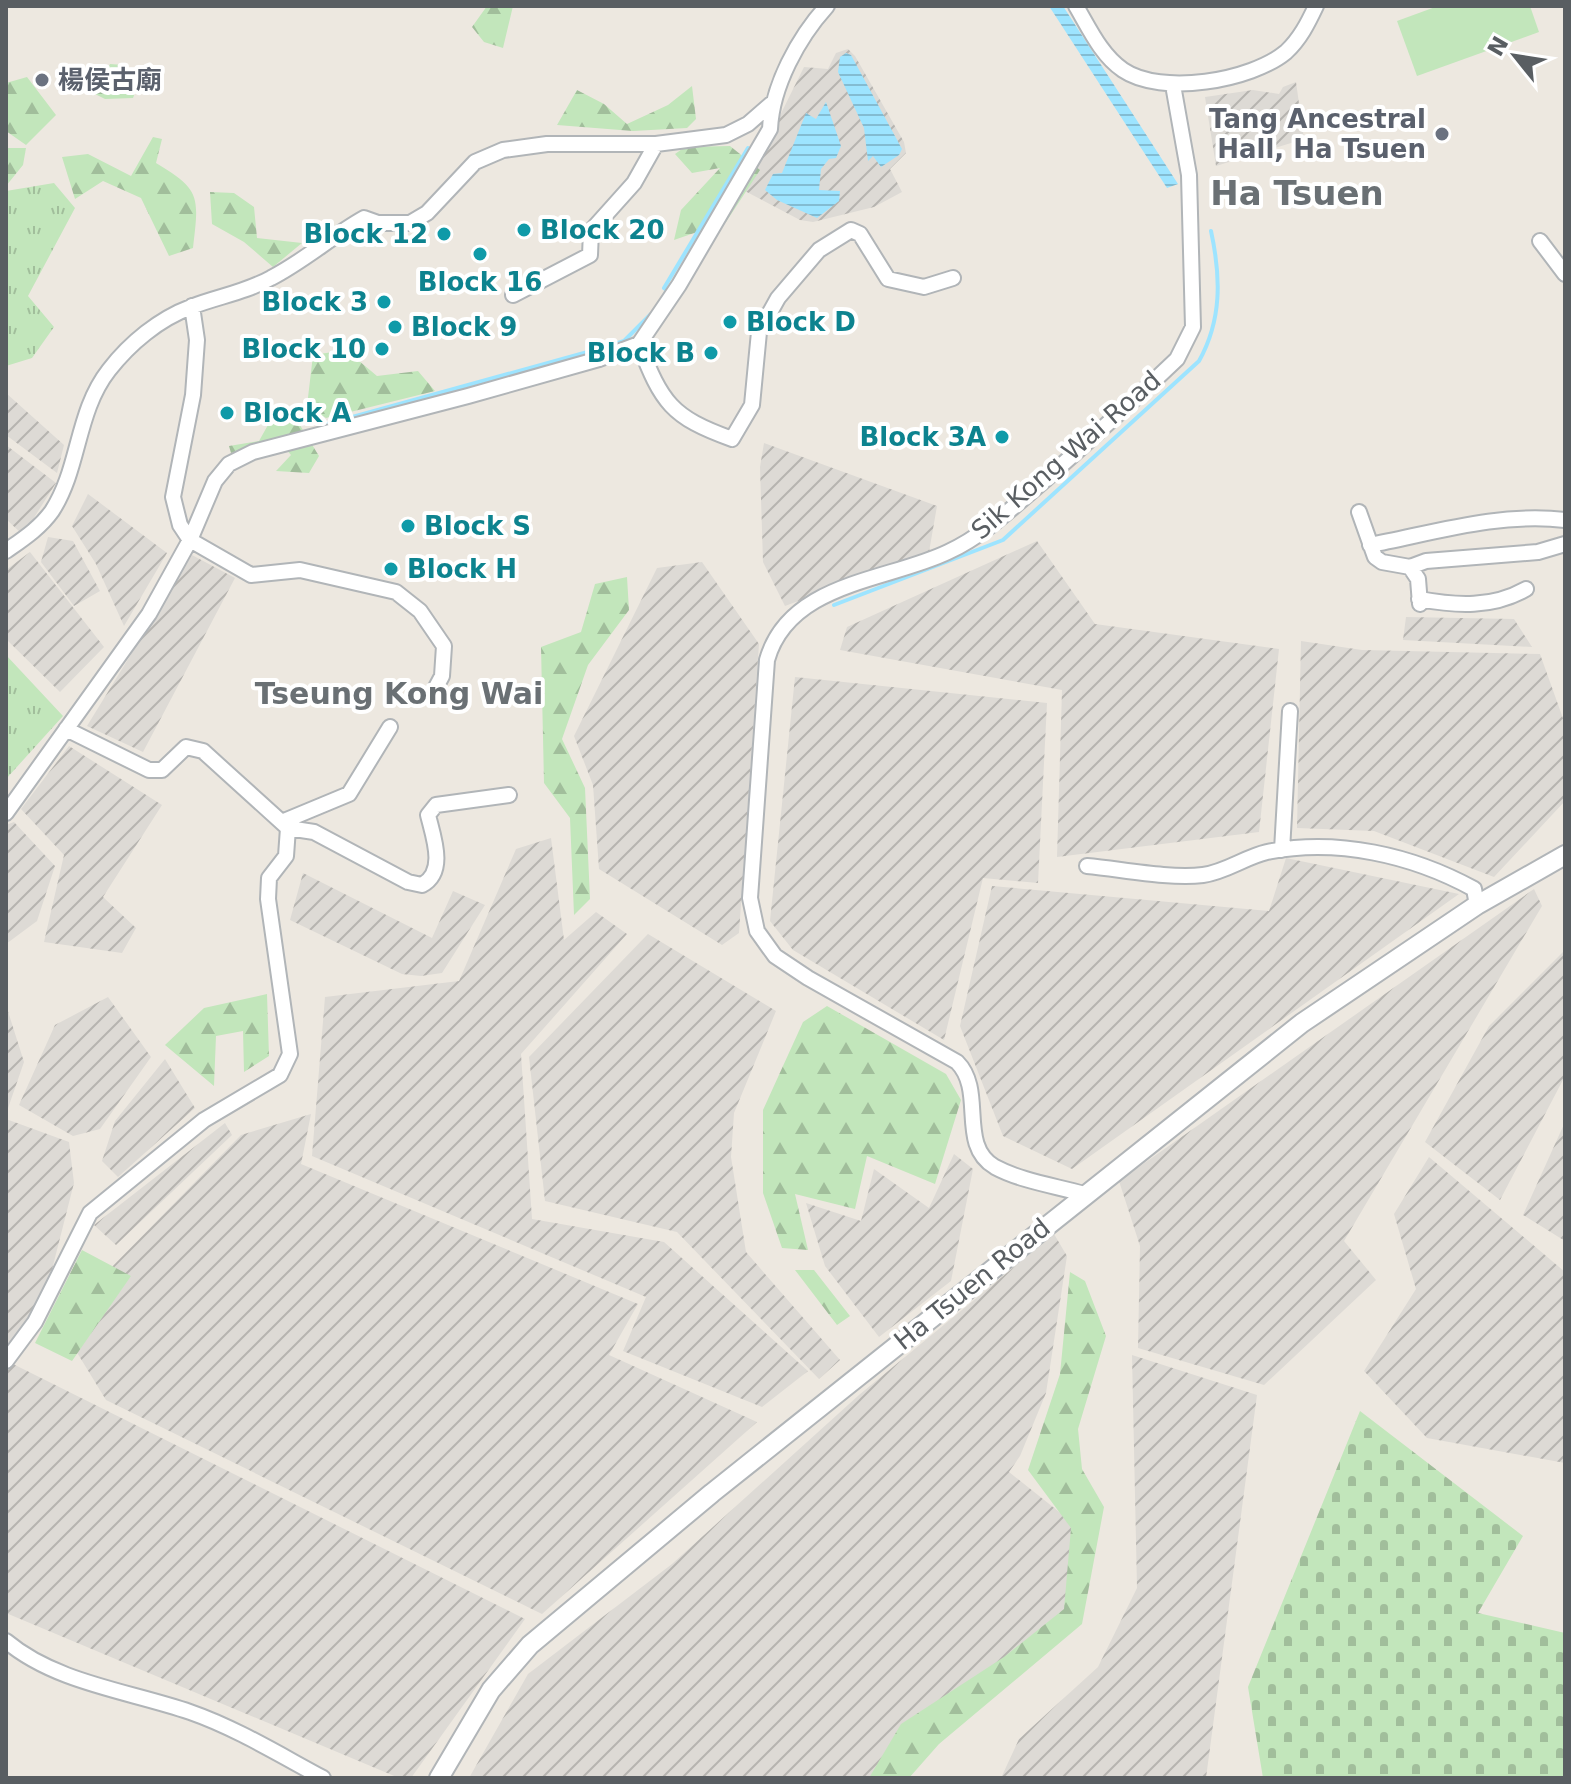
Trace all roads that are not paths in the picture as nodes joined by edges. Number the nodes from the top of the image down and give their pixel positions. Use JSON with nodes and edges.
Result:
{"nodes":[{"id":1,"x":827,"y":6,"type":"edge"},
{"id":2,"x":1076,"y":6,"type":"edge"},
{"id":3,"x":1316,"y":6,"type":"edge"},
{"id":4,"x":1173,"y":85,"type":"junction"},
{"id":5,"x":771,"y":104,"type":"junction"},
{"id":6,"x":656,"y":144,"type":"junction"},
{"id":7,"x":1540,"y":241,"type":"dead end"},
{"id":8,"x":1558,"y":253,"type":"edge"},
{"id":9,"x":1565,"y":274,"type":"edge"},
{"id":10,"x":953,"y":278,"type":"dead end"},
{"id":11,"x":513,"y":295,"type":"dead end"},
{"id":12,"x":192,"y":306,"type":"junction"},
{"id":13,"x":639,"y":344,"type":"junction"},
{"id":14,"x":1359,"y":512,"type":"dead end"},
{"id":15,"x":1565,"y":520,"type":"edge"},
{"id":16,"x":190,"y":540,"type":"junction"},
{"id":17,"x":1565,"y":544,"type":"edge"},
{"id":18,"x":1370,"y":545,"type":"junction"},
{"id":19,"x":6,"y":551,"type":"edge"},
{"id":20,"x":1410,"y":567,"type":"junction"},
{"id":21,"x":1526,"y":589,"type":"dead end"},
{"id":22,"x":434,"y":691,"type":"dead end"},
{"id":23,"x":1290,"y":711,"type":"dead end"},
{"id":24,"x":390,"y":727,"type":"dead end"},
{"id":25,"x":66,"y":729,"type":"junction"},
{"id":26,"x":509,"y":795,"type":"dead end"},
{"id":27,"x":6,"y":813,"type":"edge"},
{"id":28,"x":286,"y":825,"type":"junction"},
{"id":29,"x":1282,"y":850,"type":"junction"},
{"id":30,"x":1565,"y":855,"type":"edge"},
{"id":31,"x":1087,"y":866,"type":"dead end"},
{"id":32,"x":1477,"y":905,"type":"junction"},
{"id":33,"x":1084,"y":1194,"type":"junction"},
{"id":34,"x":6,"y":1361,"type":"edge"},
{"id":35,"x":6,"y":1641,"type":"edge"},
{"id":36,"x":323,"y":1778,"type":"edge"},
{"id":37,"x":439,"y":1778,"type":"edge"}],
"edges":[{"from":1,"to":5,"type":"street"},
{"from":2,"to":4,"type":"street"},
{"from":3,"to":4,"type":"street"},
{"from":4,"to":33,"type":"street","name":"Sik Kong Wai Road"},
{"from":5,"to":6,"type":"street"},
{"from":5,"to":13,"type":"street"},
{"from":6,"to":11,"type":"street"},
{"from":6,"to":12,"type":"street"},
{"from":7,"to":8,"type":"street"},
{"from":8,"to":9,"type":"street"},
{"from":10,"to":13,"type":"street"},
{"from":12,"to":16,"type":"street"},
{"from":12,"to":19,"type":"street"},
{"from":13,"to":16,"type":"street"},
{"from":14,"to":18,"type":"street"},
{"from":15,"to":18,"type":"street"},
{"from":16,"to":22,"type":"street"},
{"from":16,"to":25,"type":"street"},
{"from":17,"to":20,"type":"street"},
{"from":18,"to":20,"type":"street"},
{"from":20,"to":21,"type":"street"},
{"from":23,"to":29,"type":"street"},
{"from":24,"to":28,"type":"street"},
{"from":25,"to":27,"type":"street"},
{"from":25,"to":28,"type":"street"},
{"from":26,"to":28,"type":"street"},
{"from":28,"to":34,"type":"street"},
{"from":29,"to":31,"type":"street"},
{"from":29,"to":32,"type":"street"},
{"from":30,"to":32,"type":"street","name":"Ha Tsuen Road"},
{"from":32,"to":33,"type":"street","name":"Ha Tsuen Road"},
{"from":33,"to":37,"type":"street","name":"Ha Tsuen Road"},
{"from":35,"to":36,"type":"street"}]}
